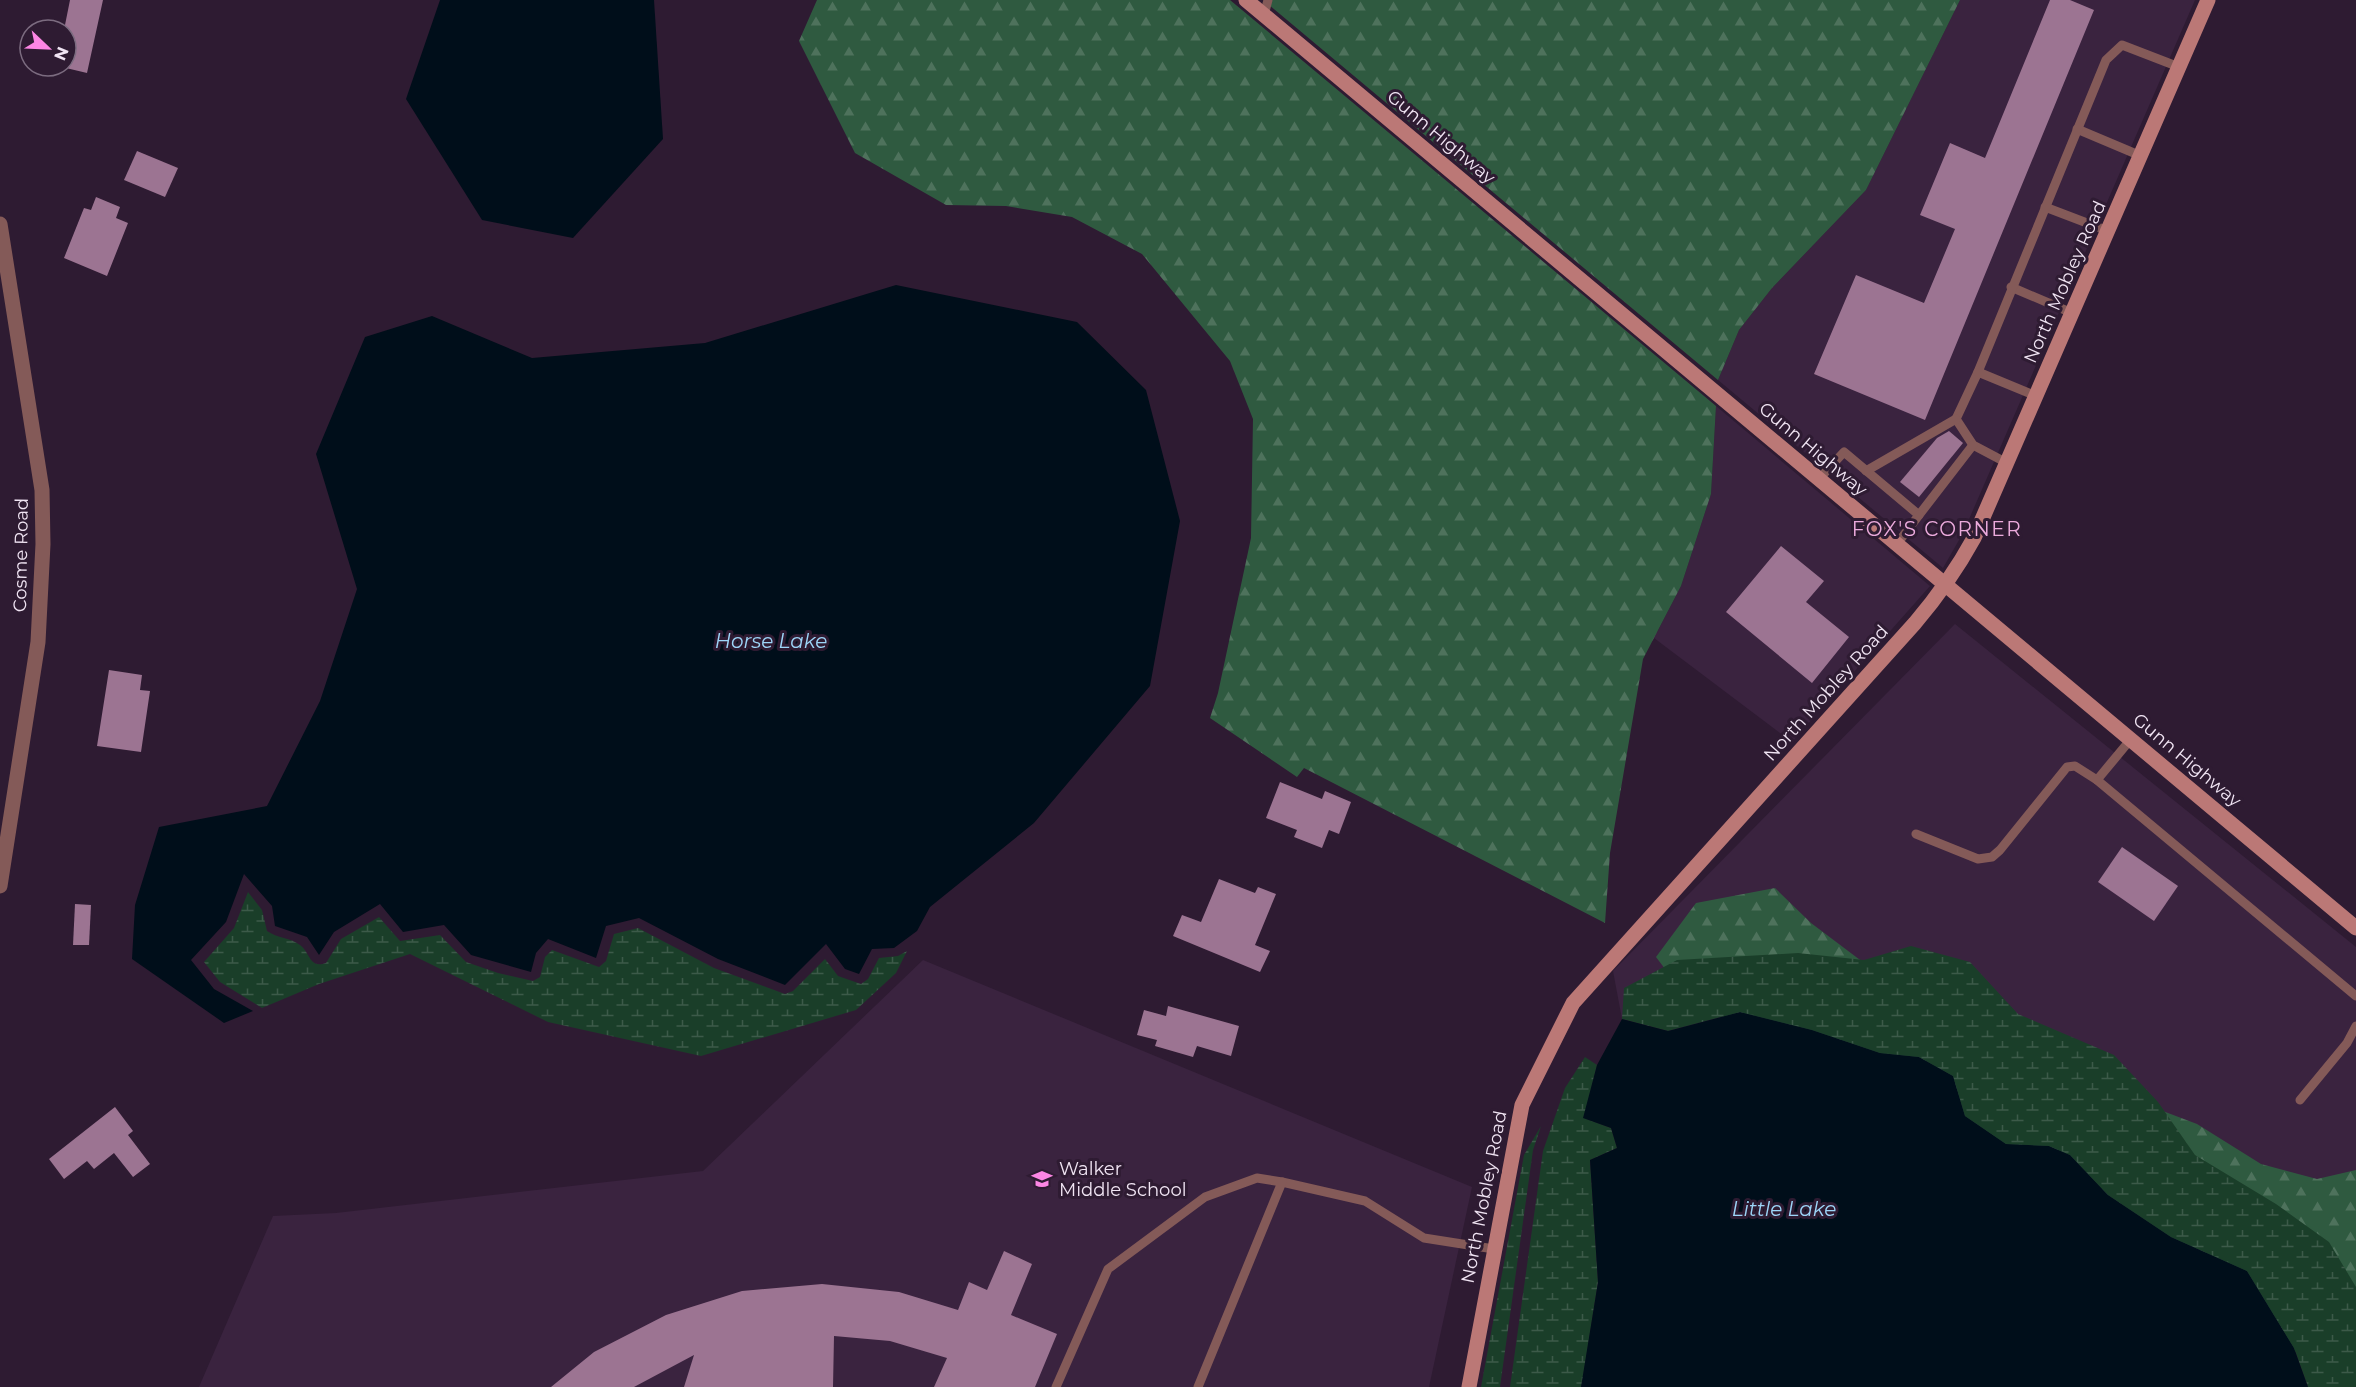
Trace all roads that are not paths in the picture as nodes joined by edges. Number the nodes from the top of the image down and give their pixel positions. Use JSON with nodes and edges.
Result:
{"nodes":[{"id":1,"x":1246,"y":0,"type":"edge"},
{"id":2,"x":1268,"y":0,"type":"edge"},
{"id":3,"x":2208,"y":0,"type":"edge"},
{"id":4,"x":1264,"y":15,"type":"junction"},
{"id":5,"x":2179,"y":67,"type":"junction"},
{"id":6,"x":2077,"y":129,"type":"junction"},
{"id":7,"x":2141,"y":156,"type":"junction"},
{"id":8,"x":2045,"y":207,"type":"junction"},
{"id":9,"x":0,"y":224,"type":"edge"},
{"id":10,"x":2108,"y":231,"type":"junction"},
{"id":11,"x":2012,"y":287,"type":"junction"},
{"id":12,"x":2072,"y":313,"type":"junction"},
{"id":13,"x":1978,"y":372,"type":"junction"},
{"id":14,"x":2036,"y":396,"type":"junction"},
{"id":15,"x":1956,"y":419,"type":"junction"},
{"id":16,"x":1973,"y":445,"type":"junction"},
{"id":17,"x":2007,"y":463,"type":"junction"},
{"id":18,"x":1866,"y":471,"type":"junction"},
{"id":19,"x":1819,"y":479,"type":"junction"},
{"id":20,"x":1919,"y":515,"type":"junction"},
{"id":21,"x":1897,"y":544,"type":"junction"},
{"id":22,"x":1946,"y":585,"type":"junction"},
{"id":23,"x":2131,"y":739,"type":"junction"},
{"id":24,"x":2097,"y":780,"type":"junction"},
{"id":25,"x":1916,"y":834,"type":"dead end"},
{"id":26,"x":0,"y":886,"type":"edge"},
{"id":27,"x":2356,"y":928,"type":"edge"},
{"id":28,"x":2356,"y":996,"type":"edge"},
{"id":29,"x":2356,"y":1026,"type":"edge"},
{"id":30,"x":2300,"y":1100,"type":"dead end"},
{"id":31,"x":1282,"y":1182,"type":"junction"},
{"id":32,"x":1494,"y":1249,"type":"junction"},
{"id":33,"x":1056,"y":1387,"type":"edge"},
{"id":34,"x":1198,"y":1387,"type":"edge"},
{"id":35,"x":1469,"y":1387,"type":"edge"}],
"edges":[{"from":1,"to":4,"type":"street","name":"Gunn Highway"},
{"from":2,"to":4,"type":"lane"},
{"from":3,"to":5,"type":"street","name":"North Mobley Road"},
{"from":4,"to":19,"type":"street","name":"Gunn Highway"},
{"from":5,"to":6,"type":"lane"},
{"from":5,"to":7,"type":"street","name":"North Mobley Road"},
{"from":6,"to":7,"type":"lane"},
{"from":6,"to":8,"type":"lane"},
{"from":7,"to":10,"type":"street","name":"North Mobley Road"},
{"from":8,"to":10,"type":"lane"},
{"from":8,"to":11,"type":"lane"},
{"from":9,"to":26,"type":"street","name":"Cosme Road"},
{"from":10,"to":12,"type":"street","name":"North Mobley Road"},
{"from":11,"to":12,"type":"lane"},
{"from":11,"to":13,"type":"lane"},
{"from":12,"to":14,"type":"street","name":"North Mobley Road"},
{"from":13,"to":14,"type":"lane"},
{"from":13,"to":15,"type":"lane"},
{"from":14,"to":17,"type":"street","name":"North Mobley Road"},
{"from":15,"to":16,"type":"lane"},
{"from":15,"to":18,"type":"lane"},
{"from":16,"to":17,"type":"lane"},
{"from":16,"to":20,"type":"lane"},
{"from":17,"to":22,"type":"street","name":"North Mobley Road"},
{"from":18,"to":19,"type":"lane"},
{"from":18,"to":20,"type":"lane"},
{"from":19,"to":21,"type":"street","name":"Gunn Highway"},
{"from":20,"to":21,"type":"lane"},
{"from":21,"to":22,"type":"street","name":"Gunn Highway"},
{"from":22,"to":23,"type":"street","name":"Gunn Highway"},
{"from":22,"to":32,"type":"street","name":"North Mobley Road"},
{"from":23,"to":24,"type":"lane"},
{"from":23,"to":27,"type":"street","name":"Gunn Highway"},
{"from":24,"to":25,"type":"lane"},
{"from":24,"to":28,"type":"lane"},
{"from":29,"to":30,"type":"lane"},
{"from":31,"to":32,"type":"lane"},
{"from":31,"to":33,"type":"lane"},
{"from":31,"to":34,"type":"lane"},
{"from":32,"to":35,"type":"street","name":"North Mobley Road"}]}
